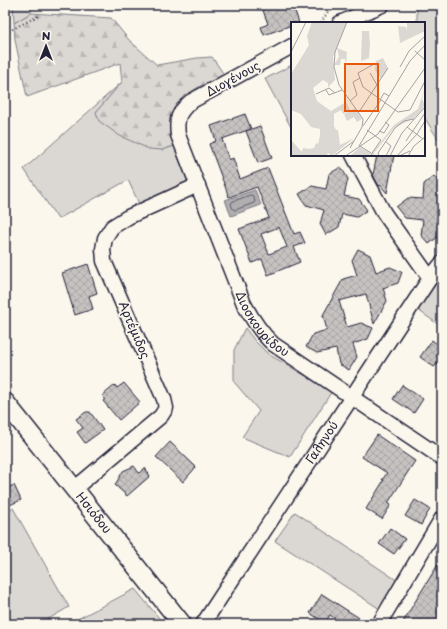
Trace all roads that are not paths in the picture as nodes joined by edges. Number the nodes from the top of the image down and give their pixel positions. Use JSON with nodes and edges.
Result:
{"nodes":[{"id":1,"x":382,"y":5,"type":"edge"},
{"id":2,"x":342,"y":22,"type":"edge"},
{"id":3,"x":291,"y":47,"type":"edge"},
{"id":4,"x":178,"y":117,"type":"joint"},
{"id":5,"x":354,"y":156,"type":"edge"},
{"id":6,"x":198,"y":185,"type":"junction"},
{"id":7,"x":442,"y":263,"type":"edge"},
{"id":8,"x":430,"y":278,"type":"junction"},
{"id":9,"x":351,"y":397,"type":"junction"},
{"id":10,"x":5,"y":402,"type":"edge"},
{"id":11,"x":442,"y":458,"type":"edge"},
{"id":12,"x":74,"y":489,"type":"junction"},
{"id":13,"x":442,"y":518,"type":"edge"},
{"id":14,"x":182,"y":624,"type":"edge"},
{"id":15,"x":203,"y":624,"type":"edge"},
{"id":16,"x":379,"y":624,"type":"edge"}],
"edges":[{"from":1,"to":2,"type":"street"},
{"from":3,"to":4,"type":"street","name":"Διογένους"},
{"from":4,"to":6,"type":"street","name":"Διοσκουρίδου"},
{"from":5,"to":8,"type":"street"},
{"from":6,"to":9,"type":"street","name":"Διοσκουρίδου"},
{"from":6,"to":12,"type":"street","name":"Αρτέμιδος"},
{"from":7,"to":8,"type":"street","name":"Γαληνού"},
{"from":8,"to":9,"type":"street","name":"Γαληνού"},
{"from":9,"to":11,"type":"street","name":"Διοσκουρίδου"},
{"from":9,"to":15,"type":"street","name":"Γαληνού"},
{"from":10,"to":12,"type":"street","name":"Ησιόδου"},
{"from":12,"to":14,"type":"street","name":"Ησιόδου"},
{"from":13,"to":16,"type":"street"}]}
